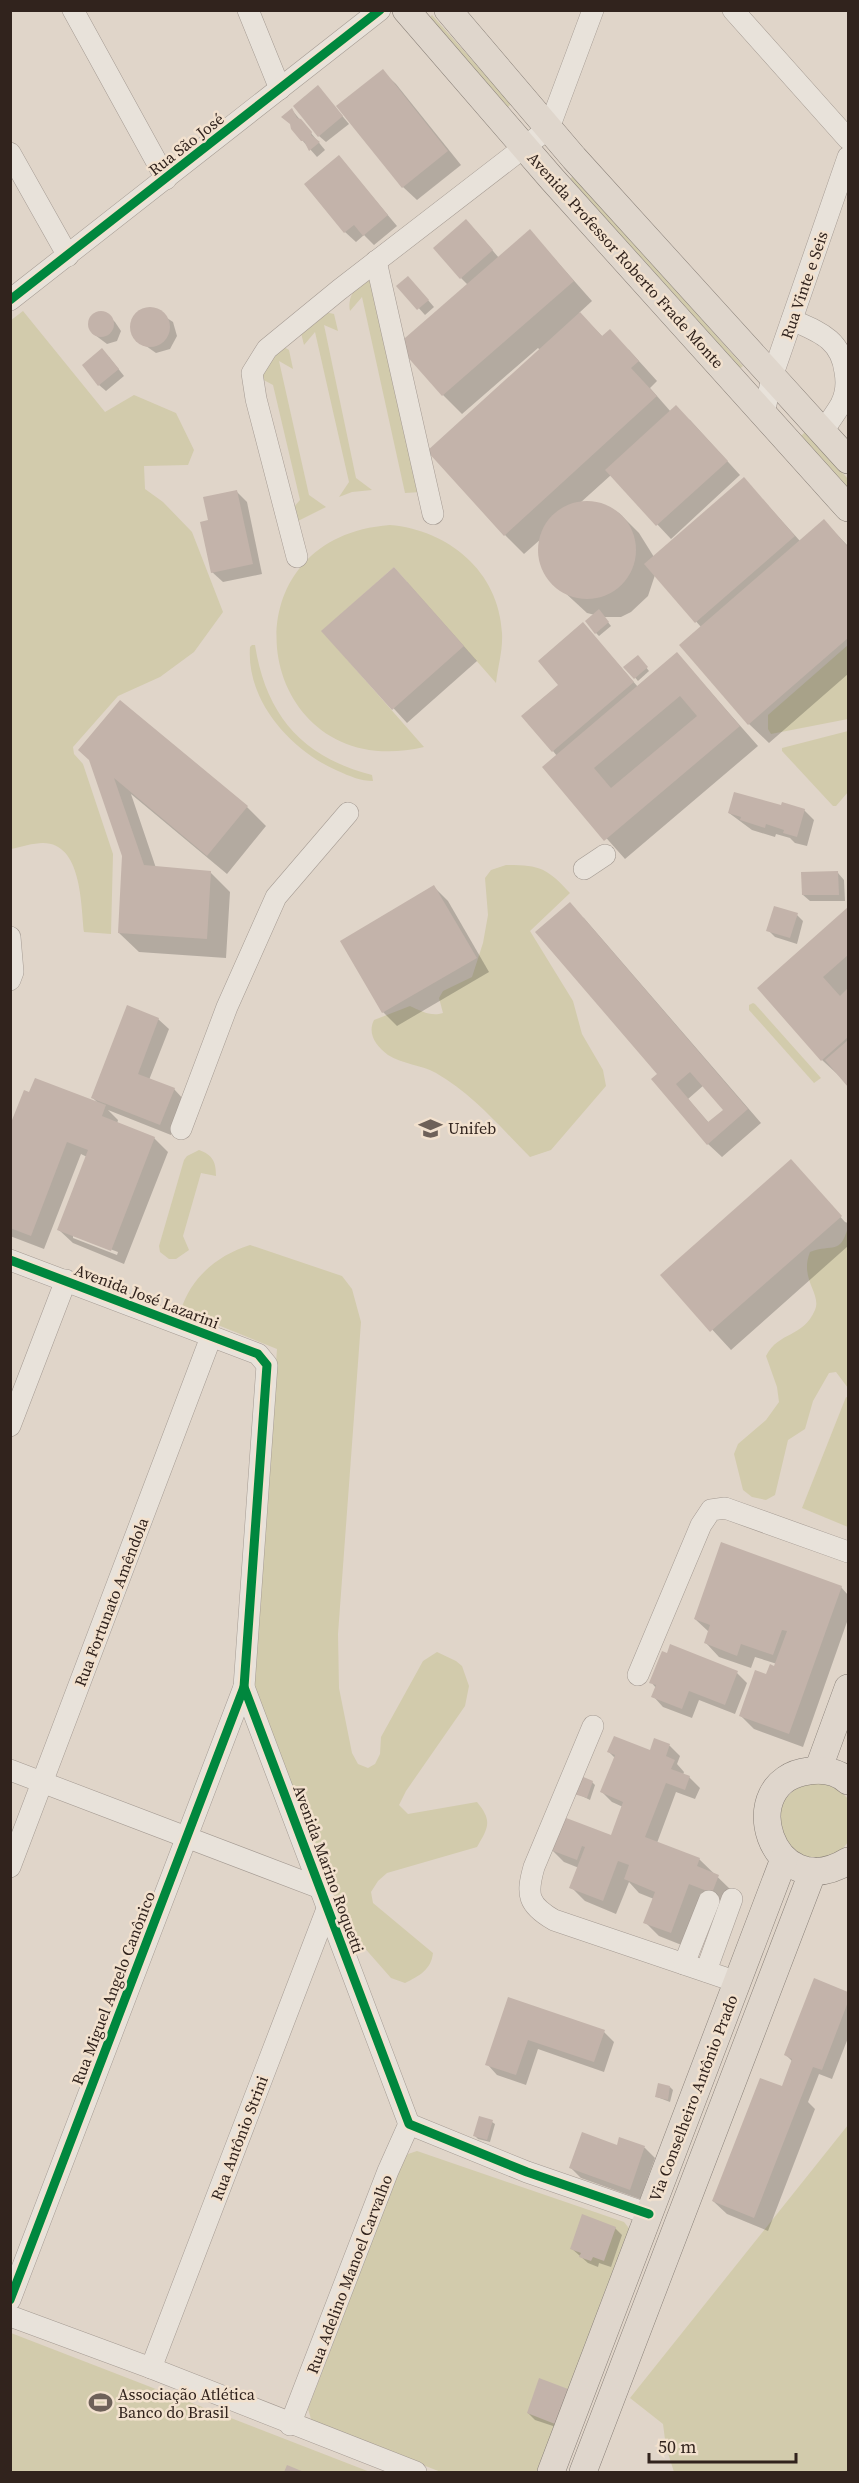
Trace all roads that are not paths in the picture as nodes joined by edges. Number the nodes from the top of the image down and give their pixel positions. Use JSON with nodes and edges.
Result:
{"nodes":[{"id":1,"x":73,"y":10,"type":"edge"},
{"id":2,"x":248,"y":10,"type":"edge"},
{"id":3,"x":380,"y":10,"type":"edge"},
{"id":4,"x":406,"y":10,"type":"edge"},
{"id":5,"x":448,"y":10,"type":"edge"},
{"id":6,"x":593,"y":10,"type":"edge"},
{"id":7,"x":733,"y":10,"type":"edge"},
{"id":8,"x":280,"y":89,"type":"junction"},
{"id":9,"x":549,"y":128,"type":"junction"},
{"id":10,"x":849,"y":139,"type":"edge"},
{"id":11,"x":525,"y":147,"type":"junction"},
{"id":12,"x":10,"y":153,"type":"edge"},
{"id":13,"x":849,"y":157,"type":"edge"},
{"id":14,"x":166,"y":179,"type":"junction"},
{"id":15,"x":68,"y":256,"type":"junction"},
{"id":16,"x":376,"y":261,"type":"junction"},
{"id":17,"x":10,"y":300,"type":"edge"},
{"id":18,"x":792,"y":320,"type":"junction"},
{"id":19,"x":773,"y":375,"type":"junction"},
{"id":20,"x":764,"y":413,"type":"junction"},
{"id":21,"x":822,"y":431,"type":"junction"},
{"id":22,"x":849,"y":460,"type":"edge"},
{"id":23,"x":849,"y":508,"type":"edge"},
{"id":24,"x":433,"y":514,"type":"dead end"},
{"id":25,"x":297,"y":557,"type":"dead end"},
{"id":26,"x":348,"y":813,"type":"dead end"},
{"id":27,"x":605,"y":855,"type":"dead end"},
{"id":28,"x":584,"y":869,"type":"dead end"},
{"id":29,"x":10,"y":937,"type":"edge"},
{"id":30,"x":12,"y":959,"type":"edge"},
{"id":31,"x":10,"y":980,"type":"edge"},
{"id":32,"x":181,"y":1129,"type":"dead end"},
{"id":33,"x":10,"y":1260,"type":"edge"},
{"id":34,"x":66,"y":1280,"type":"junction"},
{"id":35,"x":211,"y":1337,"type":"junction"},
{"id":36,"x":267,"y":1365,"type":"joint"},
{"id":37,"x":10,"y":1426,"type":"edge"},
{"id":38,"x":849,"y":1552,"type":"edge"},
{"id":39,"x":638,"y":1675,"type":"dead end"},
{"id":40,"x":244,"y":1687,"type":"junction"},
{"id":41,"x":849,"y":1688,"type":"edge"},
{"id":42,"x":593,"y":1726,"type":"dead end"},
{"id":43,"x":10,"y":1770,"type":"edge"},
{"id":44,"x":818,"y":1770,"type":"junction"},
{"id":45,"x":847,"y":1775,"type":"edge"},
{"id":46,"x":43,"y":1782,"type":"junction"},
{"id":47,"x":187,"y":1837,"type":"junction"},
{"id":48,"x":784,"y":1859,"type":"junction"},
{"id":49,"x":849,"y":1861,"type":"edge"},
{"id":50,"x":10,"y":1867,"type":"edge"},
{"id":51,"x":813,"y":1871,"type":"junction"},
{"id":52,"x":320,"y":1888,"type":"junction"},
{"id":53,"x":732,"y":1899,"type":"dead end"},
{"id":54,"x":709,"y":1901,"type":"dead end"},
{"id":55,"x":327,"y":1909,"type":"junction"},
{"id":56,"x":684,"y":1964,"type":"junction"},
{"id":57,"x":706,"y":1971,"type":"junction"},
{"id":58,"x":737,"y":1982,"type":"junction"},
{"id":59,"x":409,"y":2124,"type":"junction"},
{"id":60,"x":648,"y":2214,"type":"junction"},
{"id":61,"x":10,"y":2300,"type":"edge"},
{"id":62,"x":10,"y":2316,"type":"edge"},
{"id":63,"x":151,"y":2368,"type":"junction"},
{"id":64,"x":290,"y":2425,"type":"junction"},
{"id":65,"x":416,"y":2472,"type":"edge"},
{"id":66,"x":551,"y":2472,"type":"edge"},
{"id":67,"x":583,"y":2472,"type":"edge"}],
"edges":[{"from":1,"to":14,"type":"street"},
{"from":2,"to":8,"type":"street"},
{"from":3,"to":8,"type":"street","name":"Rua São José"},
{"from":4,"to":11,"type":"main road","name":"Avenida Professor Roberto Frade Monte"},
{"from":5,"to":9,"type":"main road","name":"Avenida Professor Roberto Frade Monte"},
{"from":6,"to":9,"type":"street"},
{"from":7,"to":10,"type":"street"},
{"from":8,"to":14,"type":"street","name":"Rua São José"},
{"from":9,"to":11,"type":"street"},
{"from":9,"to":19,"type":"main road","name":"Avenida Professor Roberto Frade Monte"},
{"from":11,"to":16,"type":"street"},
{"from":11,"to":20,"type":"main road","name":"Avenida Professor Roberto Frade Monte"},
{"from":12,"to":15,"type":"street"},
{"from":13,"to":18,"type":"street","name":"Rua Vinte e Seis"},
{"from":14,"to":15,"type":"street","name":"Rua São José"},
{"from":15,"to":17,"type":"street","name":"Rua São José"},
{"from":16,"to":24,"type":"street"},
{"from":16,"to":25,"type":"street"},
{"from":18,"to":19,"type":"street","name":"Rua Vinte e Seis"},
{"from":18,"to":21,"type":"street"},
{"from":19,"to":20,"type":"street","name":"Rua Vinte e Seis"},
{"from":19,"to":21,"type":"main road","name":"Avenida Professor Roberto Frade Monte"},
{"from":20,"to":23,"type":"main road","name":"Avenida Professor Roberto Frade Monte"},
{"from":21,"to":22,"type":"main road","name":"Avenida Professor Roberto Frade Monte"},
{"from":26,"to":32,"type":"street"},
{"from":27,"to":28,"type":"street"},
{"from":29,"to":30,"type":"street"},
{"from":30,"to":31,"type":"street"},
{"from":33,"to":34,"type":"street","name":"Avenida José Lazarini"},
{"from":34,"to":35,"type":"street","name":"Avenida José Lazarini"},
{"from":34,"to":37,"type":"street"},
{"from":35,"to":36,"type":"street","name":"Avenida José Lazarini"},
{"from":35,"to":46,"type":"street","name":"Rua Fortunato Amêndola"},
{"from":36,"to":40,"type":"street","name":"Avenida Marino Roquetti"},
{"from":38,"to":39,"type":"street"},
{"from":40,"to":47,"type":"street","name":"Rua Miguel Angelo Canônico"},
{"from":40,"to":52,"type":"street","name":"Avenida Marino Roquetti"},
{"from":41,"to":44,"type":"main road"},
{"from":42,"to":56,"type":"street"},
{"from":43,"to":46,"type":"street"},
{"from":44,"to":45,"type":"main road"},
{"from":44,"to":48,"type":"main road"},
{"from":46,"to":47,"type":"street"},
{"from":46,"to":50,"type":"street","name":"Rua Fortunato Amêndola"},
{"from":47,"to":52,"type":"street"},
{"from":47,"to":61,"type":"street","name":"Rua Miguel Angelo Canônico"},
{"from":48,"to":51,"type":"main road"},
{"from":48,"to":58,"type":"main road","name":"Via Conselheiro Antônio Prado"},
{"from":49,"to":51,"type":"main road"},
{"from":51,"to":67,"type":"main road","name":"Via Conselheiro Antônio Prado"},
{"from":52,"to":55,"type":"street","name":"Avenida Marino Roquetti"},
{"from":53,"to":57,"type":"street"},
{"from":54,"to":56,"type":"street"},
{"from":55,"to":59,"type":"street","name":"Avenida Marino Roquetti"},
{"from":55,"to":63,"type":"street","name":"Rua Antônio Strini"},
{"from":56,"to":57,"type":"street"},
{"from":57,"to":58,"type":"street"},
{"from":58,"to":60,"type":"main road","name":"Via Conselheiro Antônio Prado"},
{"from":59,"to":60,"type":"street"},
{"from":59,"to":64,"type":"street","name":"Rua Adelino Manoel Carvalho"},
{"from":60,"to":66,"type":"main road","name":"Via Conselheiro Antônio Prado"},
{"from":62,"to":63,"type":"street"},
{"from":63,"to":64,"type":"street"},
{"from":64,"to":65,"type":"street"}]}
